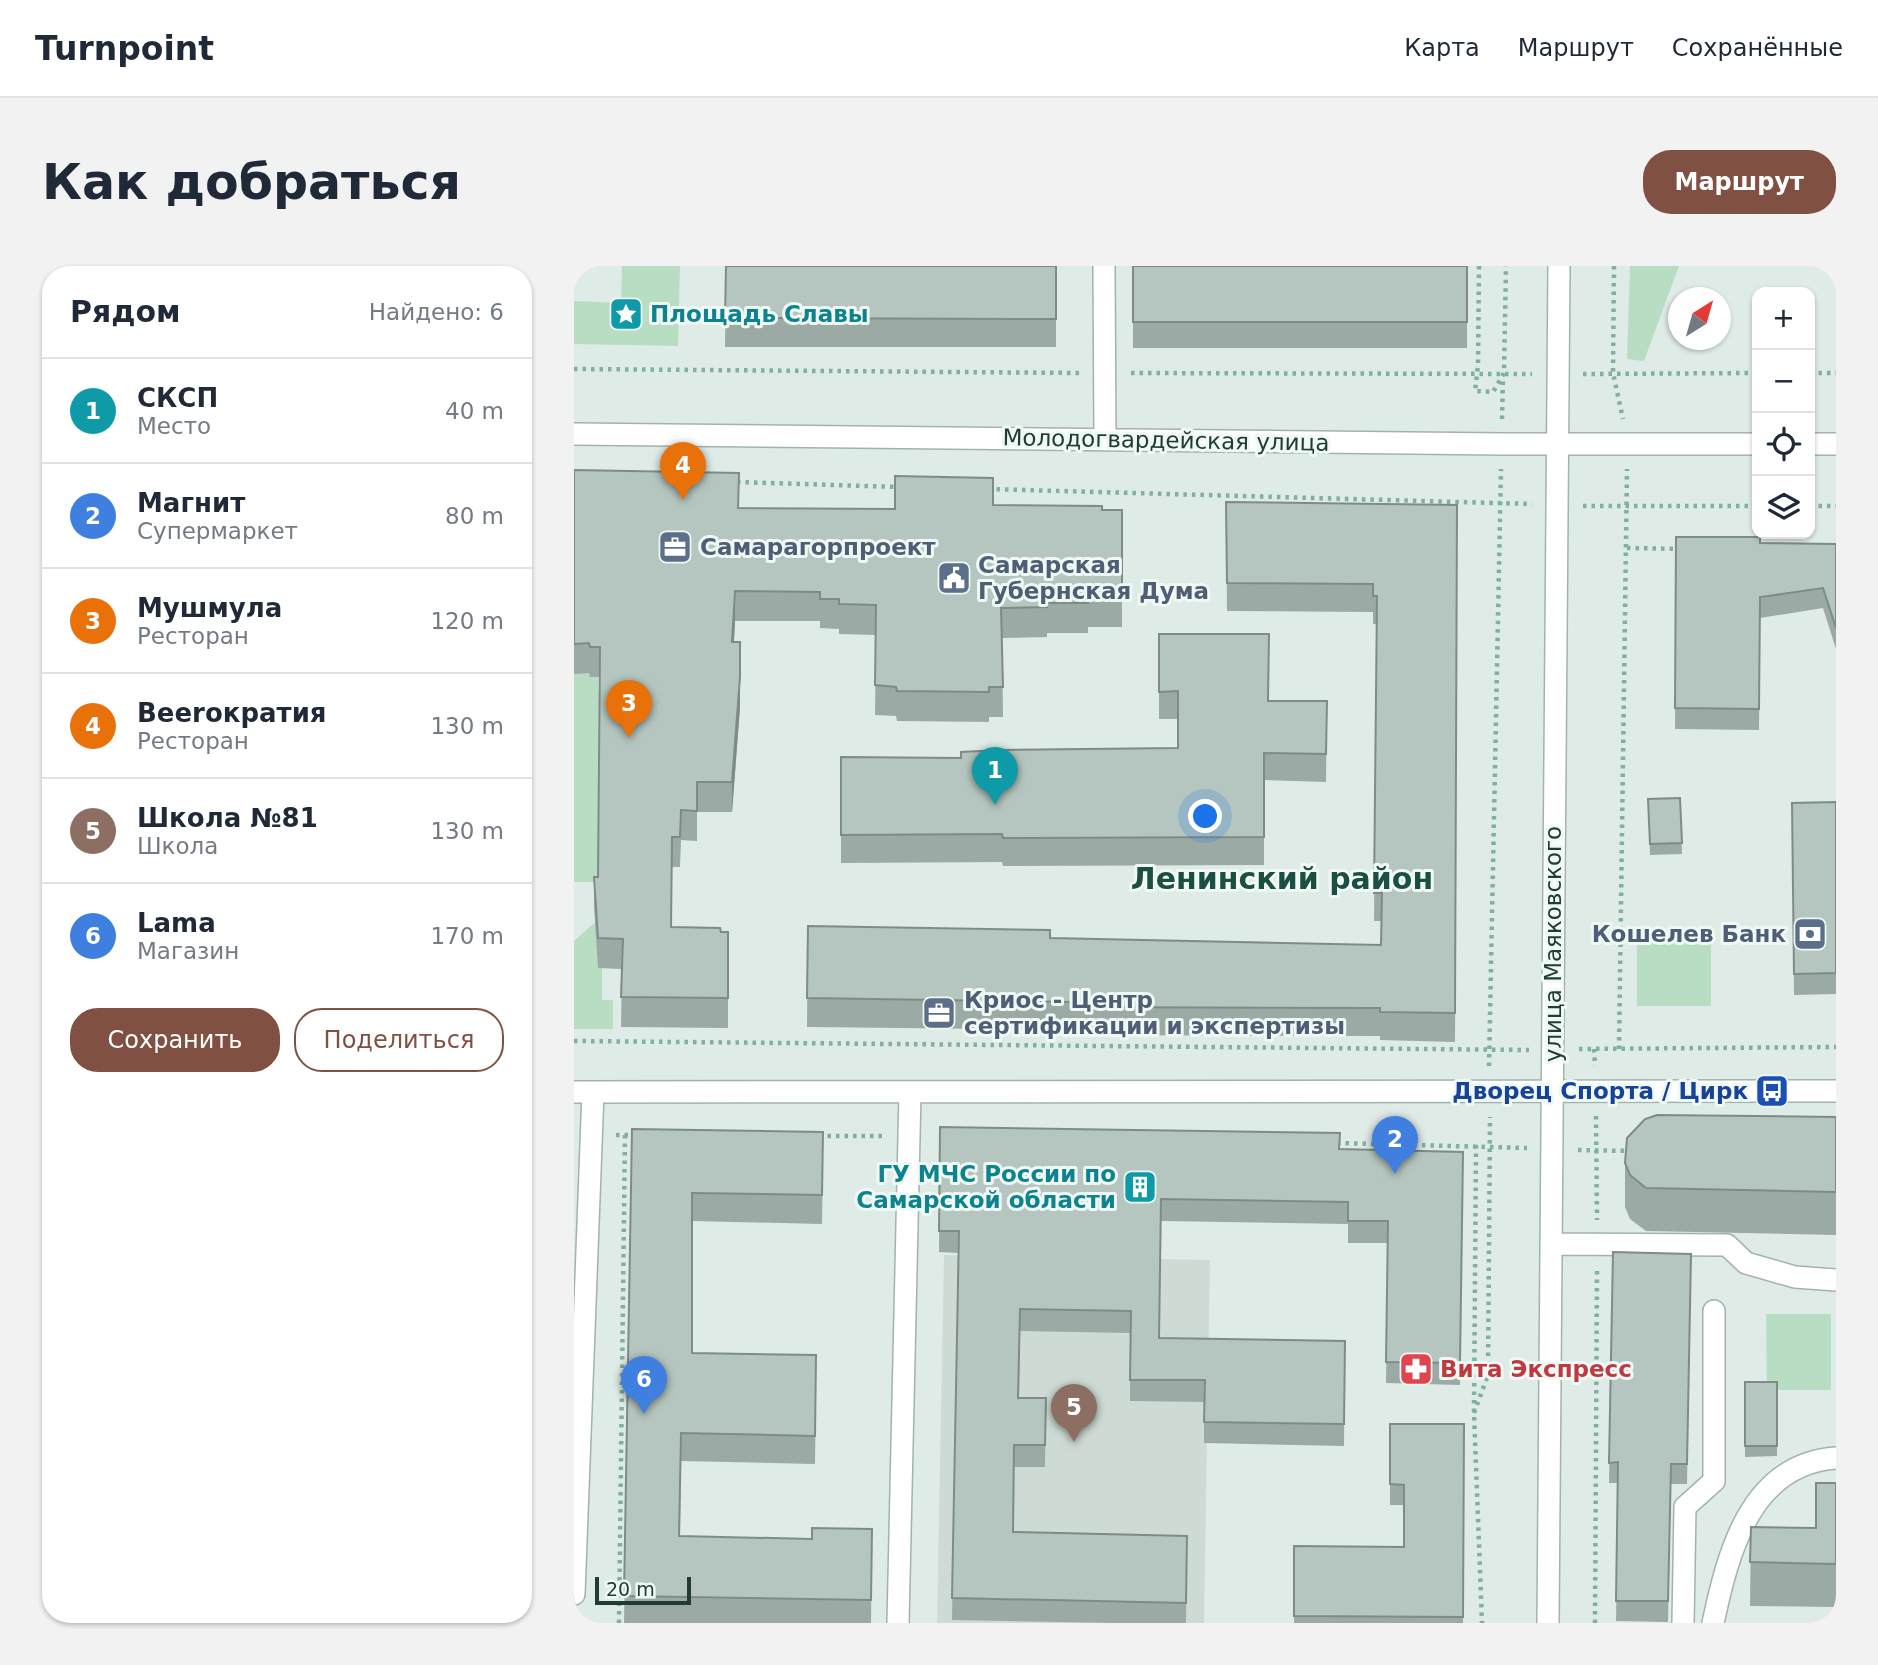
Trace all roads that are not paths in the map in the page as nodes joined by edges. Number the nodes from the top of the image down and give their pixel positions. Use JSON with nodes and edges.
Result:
{"nodes":[{"id":1,"x":1104,"y":266,"type":"edge"},
{"id":2,"x":1559,"y":266,"type":"edge"},
{"id":3,"x":574,"y":434,"type":"edge"},
{"id":4,"x":1105,"y":439,"type":"junction"},
{"id":5,"x":1557,"y":444,"type":"junction"},
{"id":6,"x":1752,"y":444,"type":"edge"},
{"id":7,"x":1815,"y":444,"type":"edge"},
{"id":8,"x":1836,"y":444,"type":"edge"},
{"id":9,"x":1836,"y":1090,"type":"edge"},
{"id":10,"x":1552,"y":1091,"type":"junction"},
{"id":11,"x":583,"y":1092,"type":"edge"},
{"id":12,"x":910,"y":1092,"type":"junction"},
{"id":13,"x":1551,"y":1244,"type":"junction"},
{"id":14,"x":1836,"y":1280,"type":"edge"},
{"id":15,"x":1714,"y":1311,"type":"dead end"},
{"id":16,"x":1836,"y":1458,"type":"edge"},
{"id":17,"x":574,"y":1594,"type":"edge"},
{"id":18,"x":898,"y":1623,"type":"edge"},
{"id":19,"x":1548,"y":1623,"type":"edge"},
{"id":20,"x":1682,"y":1623,"type":"edge"},
{"id":21,"x":1713,"y":1623,"type":"edge"}],
"edges":[{"from":1,"to":4,"type":"street"},
{"from":2,"to":5,"type":"street","name":"улица Маяковского"},
{"from":3,"to":4,"type":"street","name":"Молодогвардейская улица"},
{"from":4,"to":5,"type":"street","name":"Молодогвардейская улица"},
{"from":5,"to":6,"type":"street","name":"Молодогвардейская улица"},
{"from":5,"to":10,"type":"street","name":"улица Маяковского"},
{"from":7,"to":8,"type":"street"},
{"from":9,"to":10,"type":"street"},
{"from":10,"to":12,"type":"street"},
{"from":10,"to":13,"type":"street","name":"улица Маяковского"},
{"from":11,"to":12,"type":"street"},
{"from":11,"to":17,"type":"street"},
{"from":12,"to":18,"type":"street"},
{"from":13,"to":14,"type":"street"},
{"from":13,"to":19,"type":"street","name":"улица Маяковского"},
{"from":15,"to":20,"type":"street"},
{"from":16,"to":21,"type":"street"}]}
